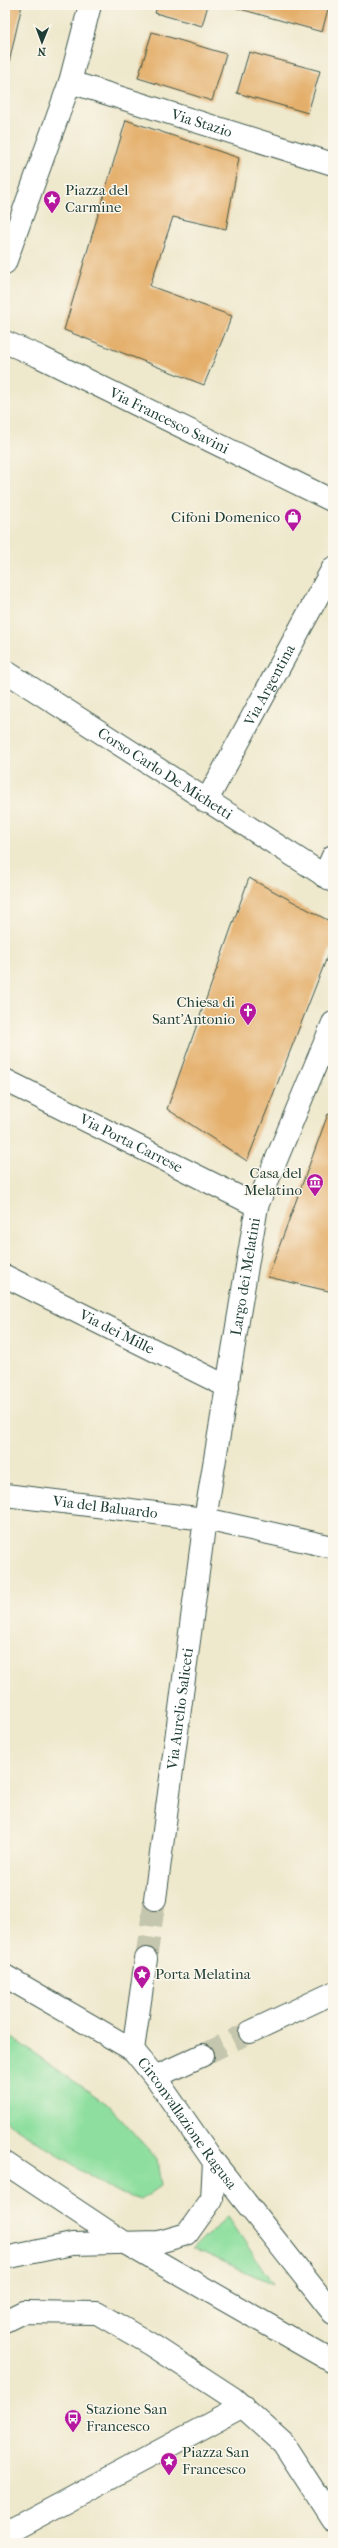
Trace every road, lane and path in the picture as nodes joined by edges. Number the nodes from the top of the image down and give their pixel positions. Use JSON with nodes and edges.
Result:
{"nodes":[{"id":1,"x":90,"y":5,"type":"edge"},
{"id":2,"x":70,"y":82,"type":"junction"},
{"id":3,"x":333,"y":164,"type":"edge"},
{"id":4,"x":5,"y":263,"type":"edge"},
{"id":5,"x":5,"y":342,"type":"edge"},
{"id":6,"x":333,"y":501,"type":"edge"},
{"id":7,"x":333,"y":568,"type":"edge"},
{"id":8,"x":5,"y":671,"type":"edge"},
{"id":9,"x":206,"y":802,"type":"junction"},
{"id":10,"x":333,"y":856,"type":"edge"},
{"id":11,"x":328,"y":879,"type":"edge"},
{"id":12,"x":333,"y":1023,"type":"edge"},
{"id":13,"x":5,"y":1080,"type":"edge"},
{"id":14,"x":257,"y":1206,"type":"junction"},
{"id":15,"x":5,"y":1276,"type":"edge"},
{"id":16,"x":228,"y":1387,"type":"junction"},
{"id":17,"x":5,"y":1495,"type":"edge"},
{"id":18,"x":205,"y":1519,"type":"junction"},
{"id":19,"x":333,"y":1547,"type":"edge"},
{"id":20,"x":155,"y":1899,"type":"tunnel mouth"},
{"id":21,"x":146,"y":1959,"type":"tunnel mouth"},
{"id":22,"x":5,"y":1976,"type":"edge"},
{"id":23,"x":333,"y":1993,"type":"edge"},
{"id":24,"x":250,"y":2032,"type":"tunnel mouth"},
{"id":25,"x":132,"y":2050,"type":"junction"},
{"id":26,"x":203,"y":2054,"type":"tunnel mouth"},
{"id":27,"x":155,"y":2077,"type":"junction"},
{"id":28,"x":214,"y":2162,"type":"junction"},
{"id":29,"x":5,"y":2163,"type":"edge"},
{"id":30,"x":125,"y":2242,"type":"junction"},
{"id":31,"x":5,"y":2258,"type":"edge"},
{"id":32,"x":333,"y":2313,"type":"edge"},
{"id":33,"x":5,"y":2321,"type":"edge"},
{"id":34,"x":333,"y":2362,"type":"edge"},
{"id":35,"x":243,"y":2406,"type":"junction"},
{"id":36,"x":333,"y":2520,"type":"edge"},
{"id":37,"x":5,"y":2534,"type":"edge"}],
"edges":[{"from":1,"to":2,"type":"street"},
{"from":2,"to":3,"type":"street","name":"Via Stazio"},
{"from":2,"to":4,"type":"street"},
{"from":5,"to":6,"type":"street","name":"Via Francesco Savini"},
{"from":7,"to":9,"type":"street","name":"Via Argentina"},
{"from":8,"to":9,"type":"street","name":"Corso Carlo De Michetti"},
{"from":9,"to":11,"type":"street","name":"Corso Carlo De Michetti"},
{"from":10,"to":11,"type":"street"},
{"from":12,"to":14,"type":"street","name":"Largo dei Melatini"},
{"from":13,"to":14,"type":"street","name":"Via Porta Carrese"},
{"from":14,"to":16,"type":"street","name":"Largo dei Melatini"},
{"from":15,"to":16,"type":"street","name":"Via dei Mille"},
{"from":16,"to":18,"type":"street","name":"Largo dei Melatini"},
{"from":17,"to":18,"type":"street","name":"Via del Baluardo"},
{"from":18,"to":19,"type":"street","name":"Via del Baluardo"},
{"from":18,"to":20,"type":"street","name":"Via Aurelio Saliceti"},
{"from":21,"to":25,"type":"street"},
{"from":22,"to":25,"type":"street","name":"Circonvallazione Ragusa"},
{"from":23,"to":24,"type":"street"},
{"from":25,"to":27,"type":"street","name":"Circonvallazione Ragusa"},
{"from":26,"to":27,"type":"street"},
{"from":27,"to":28,"type":"street","name":"Circonvallazione Ragusa"},
{"from":28,"to":30,"type":"street"},
{"from":28,"to":32,"type":"street","name":"Circonvallazione Ragusa"},
{"from":29,"to":30,"type":"street"},
{"from":30,"to":31,"type":"street"},
{"from":30,"to":34,"type":"street"},
{"from":33,"to":35,"type":"street"},
{"from":35,"to":36,"type":"street"},
{"from":35,"to":37,"type":"street"}]}
